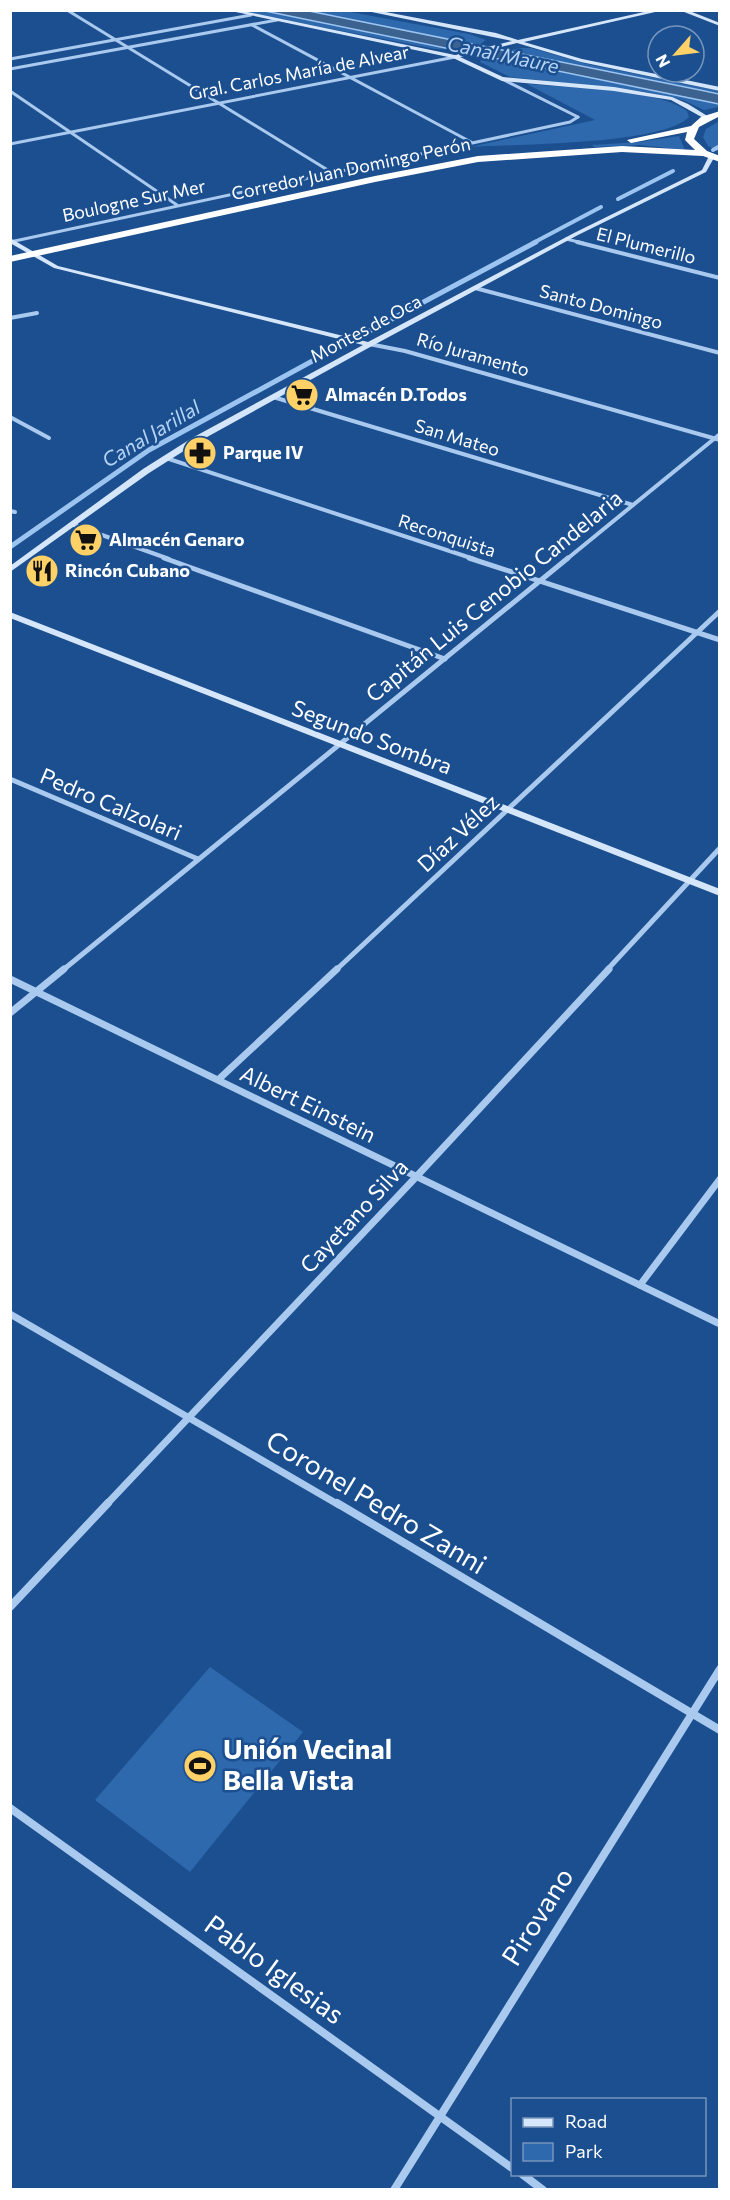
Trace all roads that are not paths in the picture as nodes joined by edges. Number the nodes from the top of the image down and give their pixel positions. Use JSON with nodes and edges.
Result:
{"nodes":[{"id":1,"x":67,"y":10,"type":"edge"},
{"id":2,"x":228,"y":10,"type":"edge"},
{"id":3,"x":364,"y":10,"type":"edge"},
{"id":4,"x":662,"y":10,"type":"edge"},
{"id":5,"x":681,"y":10,"type":"edge"},
{"id":6,"x":251,"y":15,"type":"junction"},
{"id":7,"x":277,"y":20,"type":"junction"},
{"id":8,"x":251,"y":25,"type":"junction"},
{"id":9,"x":720,"y":25,"type":"edge"},
{"id":10,"x":115,"y":40,"type":"junction"},
{"id":11,"x":519,"y":41,"type":"junction"},
{"id":12,"x":128,"y":48,"type":"junction"},
{"id":13,"x":455,"y":57,"type":"junction"},
{"id":14,"x":10,"y":59,"type":"edge"},
{"id":15,"x":10,"y":69,"type":"edge"},
{"id":16,"x":351,"y":78,"type":"junction"},
{"id":17,"x":502,"y":79,"type":"junction"},
{"id":18,"x":720,"y":89,"type":"edge"},
{"id":19,"x":10,"y":92,"type":"edge"},
{"id":20,"x":219,"y":104,"type":"junction"},
{"id":21,"x":720,"y":113,"type":"edge"},
{"id":22,"x":707,"y":118,"type":"junction"},
{"id":23,"x":693,"y":128,"type":"junction"},
{"id":24,"x":70,"y":132,"type":"junction"},
{"id":25,"x":471,"y":142,"type":"junction"},
{"id":26,"x":10,"y":144,"type":"edge"},
{"id":27,"x":712,"y":156,"type":"edge"},
{"id":28,"x":331,"y":172,"type":"junction"},
{"id":29,"x":708,"y":174,"type":"dead end"},
{"id":30,"x":690,"y":178,"type":"junction"},
{"id":31,"x":177,"y":206,"type":"junction"},
{"id":32,"x":566,"y":239,"type":"junction"},
{"id":33,"x":13,"y":244,"type":"edge"},
{"id":34,"x":31,"y":254,"type":"junction"},
{"id":35,"x":10,"y":259,"type":"edge"},
{"id":36,"x":720,"y":278,"type":"edge"},
{"id":37,"x":475,"y":288,"type":"junction"},
{"id":38,"x":37,"y":313,"type":"dead end"},
{"id":39,"x":10,"y":318,"type":"edge"},
{"id":40,"x":369,"y":344,"type":"junction"},
{"id":41,"x":720,"y":353,"type":"edge"},
{"id":42,"x":273,"y":397,"type":"junction"},
{"id":43,"x":10,"y":417,"type":"edge"},
{"id":44,"x":720,"y":434,"type":"edge"},
{"id":45,"x":49,"y":438,"type":"dead end"},
{"id":46,"x":717,"y":440,"type":"edge"},
{"id":47,"x":166,"y":458,"type":"junction"},
{"id":48,"x":633,"y":505,"type":"junction"},
{"id":49,"x":74,"y":525,"type":"junction"},
{"id":50,"x":10,"y":570,"type":"edge"},
{"id":51,"x":542,"y":581,"type":"junction"},
{"id":52,"x":720,"y":611,"type":"edge"},
{"id":53,"x":10,"y":615,"type":"edge"},
{"id":54,"x":697,"y":633,"type":"junction"},
{"id":55,"x":720,"y":640,"type":"edge"},
{"id":56,"x":445,"y":658,"type":"junction"},
{"id":57,"x":337,"y":744,"type":"junction"},
{"id":58,"x":10,"y":779,"type":"edge"},
{"id":59,"x":507,"y":810,"type":"junction"},
{"id":60,"x":720,"y":848,"type":"edge"},
{"id":61,"x":198,"y":860,"type":"junction"},
{"id":62,"x":689,"y":881,"type":"junction"},
{"id":63,"x":720,"y":893,"type":"edge"},
{"id":64,"x":10,"y":979,"type":"edge"},
{"id":65,"x":37,"y":992,"type":"junction"},
{"id":66,"x":10,"y":1013,"type":"edge"},
{"id":67,"x":219,"y":1079,"type":"junction"},
{"id":68,"x":416,"y":1177,"type":"junction"},
{"id":69,"x":720,"y":1179,"type":"edge"},
{"id":70,"x":640,"y":1285,"type":"junction"},
{"id":71,"x":10,"y":1314,"type":"edge"},
{"id":72,"x":720,"y":1324,"type":"edge"},
{"id":73,"x":189,"y":1416,"type":"junction"},
{"id":74,"x":10,"y":1607,"type":"edge"},
{"id":75,"x":720,"y":1669,"type":"edge"},
{"id":76,"x":692,"y":1714,"type":"junction"},
{"id":77,"x":720,"y":1730,"type":"edge"},
{"id":78,"x":10,"y":1808,"type":"edge"},
{"id":79,"x":440,"y":2116,"type":"junction"},
{"id":80,"x":511,"y":2167,"type":"edge"},
{"id":81,"x":523,"y":2176,"type":"edge"},
{"id":82,"x":394,"y":2190,"type":"edge"},
{"id":83,"x":543,"y":2190,"type":"edge"}],
"edges":[{"from":1,"to":10,"type":"street"},
{"from":2,"to":6,"type":"main road"},
{"from":3,"to":11,"type":"main road"},
{"from":4,"to":11,"type":"main road","name":"Gral. Carlos María de Alvear"},
{"from":5,"to":9,"type":"main road"},
{"from":6,"to":7,"type":"main road"},
{"from":6,"to":10,"type":"street"},
{"from":7,"to":8,"type":"street"},
{"from":7,"to":13,"type":"main road"},
{"from":8,"to":12,"type":"street"},
{"from":8,"to":16,"type":"street"},
{"from":10,"to":12,"type":"street"},
{"from":10,"to":14,"type":"street"},
{"from":11,"to":13,"type":"main road","name":"Gral. Carlos María de Alvear"},
{"from":11,"to":18,"type":"main road"},
{"from":12,"to":15,"type":"street"},
{"from":12,"to":20,"type":"street"},
{"from":13,"to":16,"type":"street","name":"Gral. Carlos María de Alvear"},
{"from":13,"to":17,"type":"main road"},
{"from":16,"to":20,"type":"street","name":"Gral. Carlos María de Alvear"},
{"from":16,"to":25,"type":"street"},
{"from":17,"to":22,"type":"main road"},
{"from":17,"to":25,"type":"street","name":"Boulogne Sur Mer"},
{"from":19,"to":24,"type":"street"},
{"from":20,"to":24,"type":"street","name":"Gral. Carlos María de Alvear"},
{"from":20,"to":28,"type":"street"},
{"from":21,"to":22,"type":"highway"},
{"from":22,"to":23,"type":"highway"},
{"from":23,"to":27,"type":"highway"},
{"from":23,"to":33,"type":"highway","name":"Corredor Juan Domingo Perón"},
{"from":24,"to":26,"type":"street","name":"Gral. Carlos María de Alvear"},
{"from":24,"to":31,"type":"street"},
{"from":25,"to":28,"type":"street","name":"Boulogne Sur Mer"},
{"from":27,"to":30,"type":"main road","name":"Montes de Oca"},
{"from":27,"to":34,"type":"highway","name":"Corredor Juan Domingo Perón"},
{"from":28,"to":31,"type":"street","name":"Boulogne Sur Mer"},
{"from":29,"to":30,"type":"main road","name":"Montes de Oca"},
{"from":30,"to":32,"type":"main road","name":"Montes de Oca"},
{"from":31,"to":33,"type":"street","name":"Boulogne Sur Mer"},
{"from":32,"to":36,"type":"street","name":"El Plumerillo"},
{"from":32,"to":37,"type":"main road","name":"Montes de Oca"},
{"from":33,"to":34,"type":"main road","name":"Río Juramento"},
{"from":34,"to":35,"type":"highway","name":"Corredor Juan Domingo Perón"},
{"from":34,"to":40,"type":"main road","name":"Río Juramento"},
{"from":37,"to":40,"type":"main road","name":"Montes de Oca"},
{"from":37,"to":41,"type":"street","name":"Santo Domingo"},
{"from":38,"to":39,"type":"street"},
{"from":40,"to":42,"type":"main road","name":"Montes de Oca"},
{"from":40,"to":46,"type":"street","name":"Río Juramento"},
{"from":42,"to":47,"type":"main road","name":"Montes de Oca"},
{"from":42,"to":48,"type":"street","name":"San Mateo"},
{"from":43,"to":45,"type":"street"},
{"from":44,"to":46,"type":"street","name":"Capitán Luis Cenobio Candelaria"},
{"from":46,"to":48,"type":"street","name":"Capitán Luis Cenobio Candelaria"},
{"from":47,"to":49,"type":"main road","name":"Montes de Oca"},
{"from":47,"to":51,"type":"street","name":"Reconquista"},
{"from":48,"to":51,"type":"street","name":"Capitán Luis Cenobio Candelaria"},
{"from":49,"to":50,"type":"main road","name":"Montes de Oca"},
{"from":49,"to":56,"type":"street"},
{"from":51,"to":54,"type":"street","name":"Reconquista"},
{"from":51,"to":56,"type":"street","name":"Capitán Luis Cenobio Candelaria"},
{"from":52,"to":54,"type":"street","name":"Díaz Vélez"},
{"from":53,"to":57,"type":"main road","name":"Segundo Sombra"},
{"from":54,"to":55,"type":"street","name":"Reconquista"},
{"from":54,"to":59,"type":"street","name":"Díaz Vélez"},
{"from":56,"to":57,"type":"street","name":"Capitán Luis Cenobio Candelaria"},
{"from":57,"to":59,"type":"main road","name":"Segundo Sombra"},
{"from":57,"to":61,"type":"street","name":"Capitán Luis Cenobio Candelaria"},
{"from":58,"to":61,"type":"street","name":"Pedro Calzolari"},
{"from":59,"to":62,"type":"main road","name":"Segundo Sombra"},
{"from":59,"to":67,"type":"street","name":"Díaz Vélez"},
{"from":60,"to":62,"type":"street","name":"Cayetano Silva"},
{"from":61,"to":65,"type":"street","name":"Capitán Luis Cenobio Candelaria"},
{"from":62,"to":63,"type":"main road","name":"Segundo Sombra"},
{"from":62,"to":68,"type":"street","name":"Cayetano Silva"},
{"from":64,"to":65,"type":"street","name":"Albert Einstein"},
{"from":65,"to":66,"type":"street","name":"Capitán Luis Cenobio Candelaria"},
{"from":65,"to":67,"type":"street","name":"Albert Einstein"},
{"from":67,"to":68,"type":"street","name":"Albert Einstein"},
{"from":68,"to":70,"type":"street","name":"Albert Einstein"},
{"from":68,"to":73,"type":"street","name":"Cayetano Silva"},
{"from":69,"to":70,"type":"street"},
{"from":70,"to":72,"type":"street","name":"Albert Einstein"},
{"from":71,"to":73,"type":"street","name":"Coronel Pedro Zanni"},
{"from":73,"to":74,"type":"street","name":"Cayetano Silva"},
{"from":73,"to":76,"type":"street","name":"Coronel Pedro Zanni"},
{"from":75,"to":76,"type":"street","name":"Pirovano"},
{"from":76,"to":77,"type":"street","name":"Coronel Pedro Zanni"},
{"from":76,"to":79,"type":"street","name":"Pirovano"},
{"from":78,"to":79,"type":"street","name":"Pablo Iglesias"},
{"from":79,"to":80,"type":"street","name":"Pablo Iglesias"},
{"from":79,"to":82,"type":"street","name":"Pirovano"},
{"from":81,"to":83,"type":"street"}]}
